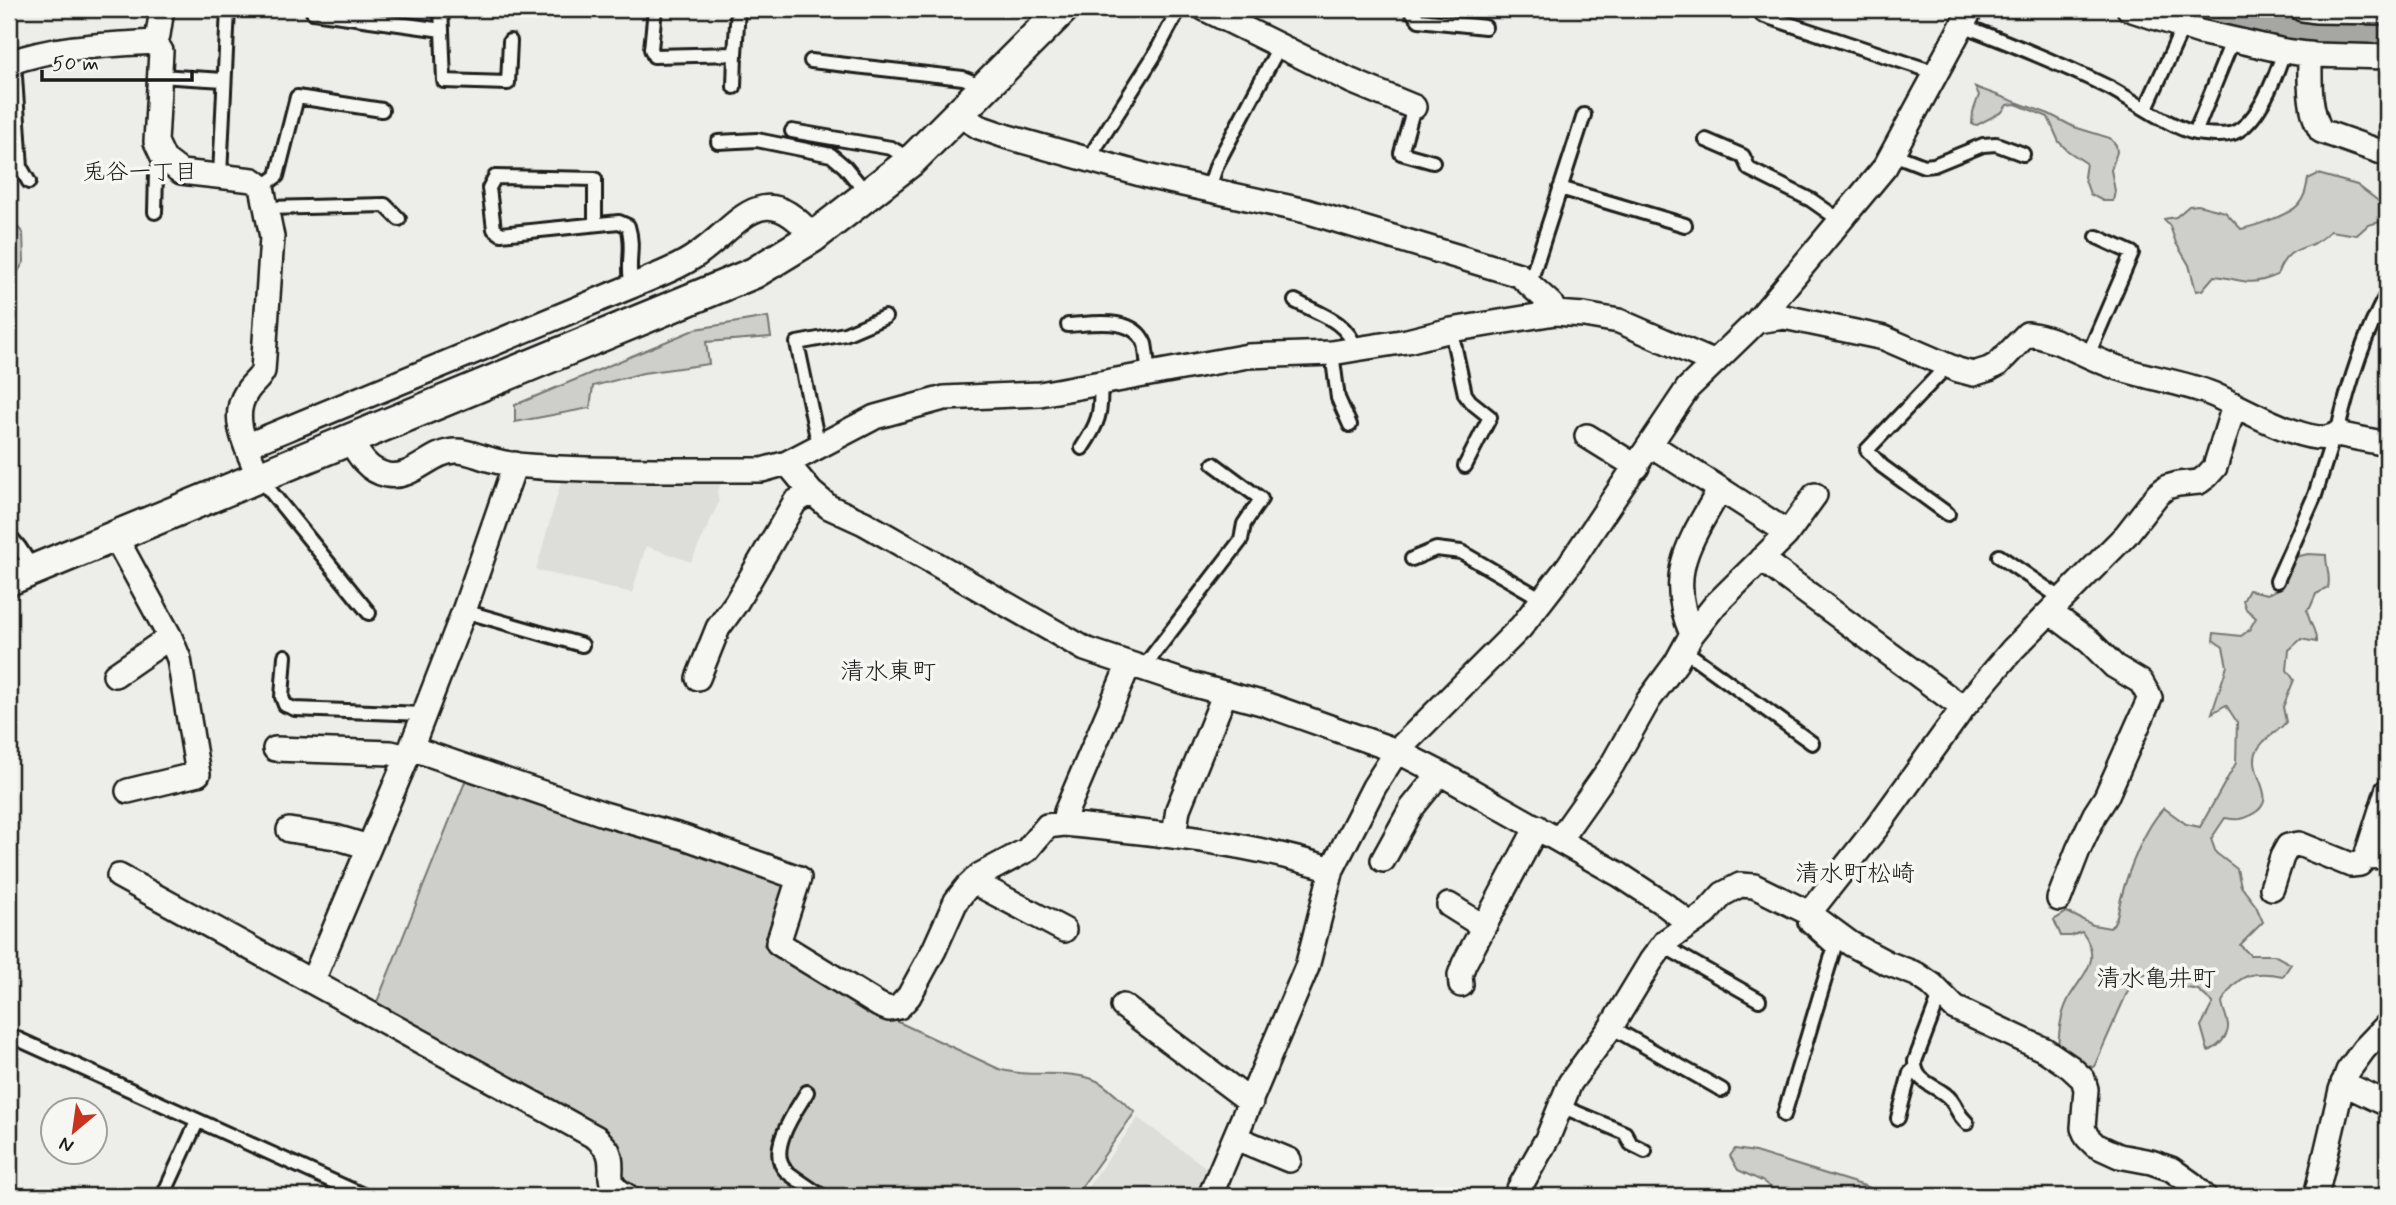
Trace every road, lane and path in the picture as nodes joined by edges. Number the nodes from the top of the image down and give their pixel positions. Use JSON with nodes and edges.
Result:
{"nodes":[{"id":1,"x":162,"y":9,"type":"edge"},
{"id":2,"x":228,"y":9,"type":"edge"},
{"id":3,"x":442,"y":9,"type":"edge"},
{"id":4,"x":654,"y":9,"type":"edge"},
{"id":5,"x":737,"y":9,"type":"edge"},
{"id":6,"x":1063,"y":9,"type":"edge"},
{"id":7,"x":1179,"y":9,"type":"edge"},
{"id":8,"x":1205,"y":9,"type":"edge"},
{"id":9,"x":1410,"y":9,"type":"edge"},
{"id":10,"x":1759,"y":9,"type":"edge"},
{"id":11,"x":2129,"y":9,"type":"edge"},
{"id":12,"x":2302,"y":9,"type":"edge"},
{"id":13,"x":2387,"y":11,"type":"edge"},
{"id":14,"x":313,"y":12,"type":"dead end"},
{"id":15,"x":1967,"y":17,"type":"edge"},
{"id":16,"x":1485,"y":27,"type":"dead end"},
{"id":17,"x":2183,"y":27,"type":"junction"},
{"id":18,"x":442,"y":30,"type":"junction"},
{"id":19,"x":2233,"y":39,"type":"junction"},
{"id":20,"x":510,"y":41,"type":"dead end"},
{"id":21,"x":155,"y":42,"type":"junction"},
{"id":22,"x":1280,"y":45,"type":"junction"},
{"id":23,"x":2284,"y":51,"type":"junction"},
{"id":24,"x":735,"y":54,"type":"junction"},
{"id":25,"x":2310,"y":54,"type":"junction"},
{"id":26,"x":2387,"y":57,"type":"edge"},
{"id":27,"x":811,"y":61,"type":"dead end"},
{"id":28,"x":12,"y":62,"type":"edge"},
{"id":29,"x":1937,"y":73,"type":"junction"},
{"id":30,"x":159,"y":76,"type":"junction"},
{"id":31,"x":224,"y":80,"type":"junction"},
{"id":32,"x":734,"y":86,"type":"dead end"},
{"id":33,"x":986,"y":88,"type":"junction"},
{"id":34,"x":1414,"y":107,"type":"joint"},
{"id":35,"x":2146,"y":108,"type":"junction"},
{"id":36,"x":382,"y":110,"type":"dead end"},
{"id":37,"x":959,"y":115,"type":"junction"},
{"id":38,"x":1584,"y":115,"type":"dead end"},
{"id":39,"x":792,"y":131,"type":"dead end"},
{"id":40,"x":2195,"y":133,"type":"junction"},
{"id":41,"x":1706,"y":140,"type":"dead end"},
{"id":42,"x":718,"y":142,"type":"dead end"},
{"id":43,"x":1893,"y":154,"type":"junction"},
{"id":44,"x":2023,"y":154,"type":"dead end"},
{"id":45,"x":2387,"y":154,"type":"edge"},
{"id":46,"x":164,"y":159,"type":"junction"},
{"id":47,"x":1090,"y":160,"type":"junction"},
{"id":48,"x":911,"y":161,"type":"junction"},
{"id":49,"x":1433,"y":162,"type":"dead end"},
{"id":50,"x":220,"y":175,"type":"junction"},
{"id":51,"x":29,"y":182,"type":"dead end"},
{"id":52,"x":1560,"y":188,"type":"junction"},
{"id":53,"x":1208,"y":191,"type":"junction"},
{"id":54,"x":868,"y":195,"type":"junction"},
{"id":55,"x":264,"y":197,"type":"junction"},
{"id":56,"x":155,"y":212,"type":"dead end"},
{"id":57,"x":399,"y":219,"type":"dead end"},
{"id":58,"x":1841,"y":221,"type":"junction"},
{"id":59,"x":595,"y":224,"type":"junction"},
{"id":60,"x":1685,"y":225,"type":"dead end"},
{"id":61,"x":813,"y":237,"type":"junction"},
{"id":62,"x":2096,"y":237,"type":"dead end"},
{"id":63,"x":1528,"y":282,"type":"junction"},
{"id":64,"x":632,"y":286,"type":"junction"},
{"id":65,"x":2387,"y":294,"type":"edge"},
{"id":66,"x":1296,"y":301,"type":"dead end"},
{"id":67,"x":1555,"y":313,"type":"junction"},
{"id":68,"x":885,"y":317,"type":"dead end"},
{"id":69,"x":1757,"y":321,"type":"junction"},
{"id":70,"x":1068,"y":325,"type":"dead end"},
{"id":71,"x":1451,"y":330,"type":"junction"},
{"id":72,"x":1356,"y":349,"type":"junction"},
{"id":73,"x":1332,"y":353,"type":"junction"},
{"id":74,"x":2088,"y":355,"type":"junction"},
{"id":75,"x":1713,"y":362,"type":"junction"},
{"id":76,"x":1947,"y":366,"type":"junction"},
{"id":77,"x":1149,"y":373,"type":"junction"},
{"id":78,"x":1100,"y":384,"type":"junction"},
{"id":79,"x":2235,"y":406,"type":"junction"},
{"id":80,"x":1350,"y":425,"type":"dead end"},
{"id":81,"x":1587,"y":436,"type":"dead end"},
{"id":82,"x":2335,"y":436,"type":"junction"},
{"id":83,"x":350,"y":440,"type":"junction"},
{"id":84,"x":822,"y":444,"type":"junction"},
{"id":85,"x":2387,"y":444,"type":"edge"},
{"id":86,"x":1651,"y":445,"type":"junction"},
{"id":87,"x":246,"y":446,"type":"junction"},
{"id":88,"x":1082,"y":448,"type":"dead end"},
{"id":89,"x":787,"y":463,"type":"junction"},
{"id":90,"x":515,"y":464,"type":"junction"},
{"id":91,"x":1214,"y":464,"type":"dead end"},
{"id":92,"x":1465,"y":466,"type":"dead end"},
{"id":93,"x":1637,"y":467,"type":"junction"},
{"id":94,"x":259,"y":477,"type":"junction"},
{"id":95,"x":1720,"y":489,"type":"junction"},
{"id":96,"x":811,"y":492,"type":"junction"},
{"id":97,"x":1815,"y":495,"type":"dead end"},
{"id":98,"x":1948,"y":514,"type":"dead end"},
{"id":99,"x":9,"y":535,"type":"edge"},
{"id":100,"x":1786,"y":535,"type":"junction"},
{"id":101,"x":115,"y":536,"type":"junction"},
{"id":102,"x":1999,"y":556,"type":"dead end"},
{"id":103,"x":1412,"y":559,"type":"dead end"},
{"id":104,"x":1762,"y":559,"type":"junction"},
{"id":105,"x":21,"y":575,"type":"edge"},
{"id":106,"x":2277,"y":581,"type":"dead end"},
{"id":107,"x":1542,"y":599,"type":"junction"},
{"id":108,"x":2056,"y":606,"type":"junction"},
{"id":109,"x":464,"y":611,"type":"junction"},
{"id":110,"x":369,"y":613,"type":"dead end"},
{"id":111,"x":170,"y":637,"type":"junction"},
{"id":112,"x":1688,"y":642,"type":"junction"},
{"id":113,"x":582,"y":645,"type":"dead end"},
{"id":114,"x":285,"y":656,"type":"dead end"},
{"id":115,"x":1136,"y":666,"type":"junction"},
{"id":116,"x":115,"y":675,"type":"dead end"},
{"id":117,"x":698,"y":678,"type":"dead end"},
{"id":118,"x":1224,"y":693,"type":"junction"},
{"id":119,"x":1963,"y":708,"type":"junction"},
{"id":120,"x":423,"y":714,"type":"junction"},
{"id":121,"x":1812,"y":743,"type":"dead end"},
{"id":122,"x":275,"y":750,"type":"dead end"},
{"id":123,"x":1397,"y":751,"type":"junction"},
{"id":124,"x":409,"y":753,"type":"junction"},
{"id":125,"x":1440,"y":772,"type":"junction"},
{"id":126,"x":128,"y":791,"type":"dead end"},
{"id":127,"x":2387,"y":791,"type":"edge"},
{"id":128,"x":1065,"y":824,"type":"junction"},
{"id":129,"x":1537,"y":827,"type":"junction"},
{"id":130,"x":289,"y":830,"type":"dead end"},
{"id":131,"x":1174,"y":836,"type":"junction"},
{"id":132,"x":1559,"y":840,"type":"junction"},
{"id":133,"x":369,"y":847,"type":"junction"},
{"id":134,"x":2376,"y":857,"type":"edge"},
{"id":135,"x":1383,"y":860,"type":"dead end"},
{"id":136,"x":1332,"y":869,"type":"junction"},
{"id":137,"x":118,"y":876,"type":"dead end"},
{"id":138,"x":974,"y":880,"type":"junction"},
{"id":139,"x":2272,"y":888,"type":"dead end"},
{"id":140,"x":2059,"y":898,"type":"dead end"},
{"id":141,"x":1449,"y":905,"type":"dead end"},
{"id":142,"x":1809,"y":913,"type":"junction"},
{"id":143,"x":1690,"y":924,"type":"junction"},
{"id":144,"x":1485,"y":927,"type":"junction"},
{"id":145,"x":1064,"y":930,"type":"dead end"},
{"id":146,"x":1666,"y":941,"type":"junction"},
{"id":147,"x":313,"y":981,"type":"junction"},
{"id":148,"x":1461,"y":985,"type":"dead end"},
{"id":149,"x":1940,"y":995,"type":"junction"},
{"id":150,"x":1759,"y":1000,"type":"dead end"},
{"id":151,"x":1123,"y":1006,"type":"dead end"},
{"id":152,"x":2387,"y":1025,"type":"edge"},
{"id":153,"x":1611,"y":1027,"type":"junction"},
{"id":154,"x":9,"y":1035,"type":"edge"},
{"id":155,"x":1915,"y":1068,"type":"junction"},
{"id":156,"x":2343,"y":1083,"type":"junction"},
{"id":157,"x":1722,"y":1090,"type":"dead end"},
{"id":158,"x":807,"y":1092,"type":"dead end"},
{"id":159,"x":1251,"y":1102,"type":"junction"},
{"id":160,"x":2387,"y":1104,"type":"edge"},
{"id":161,"x":1561,"y":1106,"type":"junction"},
{"id":162,"x":1784,"y":1115,"type":"dead end"},
{"id":163,"x":1898,"y":1118,"type":"dead end"},
{"id":164,"x":197,"y":1122,"type":"junction"},
{"id":165,"x":1967,"y":1123,"type":"dead end"},
{"id":166,"x":1236,"y":1138,"type":"junction"},
{"id":167,"x":1645,"y":1151,"type":"dead end"},
{"id":168,"x":1289,"y":1160,"type":"dead end"},
{"id":169,"x":163,"y":1196,"type":"edge"},
{"id":170,"x":366,"y":1196,"type":"edge"},
{"id":171,"x":628,"y":1196,"type":"edge"},
{"id":172,"x":822,"y":1196,"type":"edge"},
{"id":173,"x":1210,"y":1196,"type":"edge"},
{"id":174,"x":1516,"y":1196,"type":"edge"},
{"id":175,"x":2204,"y":1196,"type":"edge"},
{"id":176,"x":2316,"y":1196,"type":"edge"}],
"edges":[{"from":1,"to":21,"type":"street"},
{"from":2,"to":31,"type":"lane"},
{"from":3,"to":18,"type":"lane"},
{"from":4,"to":24,"type":"lane"},
{"from":5,"to":24,"type":"lane"},
{"from":6,"to":33,"type":"street"},
{"from":7,"to":47,"type":"lane"},
{"from":8,"to":22,"type":"street"},
{"from":9,"to":16,"type":"lane"},
{"from":10,"to":29,"type":"lane"},
{"from":11,"to":17,"type":"street"},
{"from":12,"to":13,"type":"street"},
{"from":14,"to":18,"type":"lane"},
{"from":15,"to":29,"type":"street"},
{"from":15,"to":35,"type":"lane"},
{"from":17,"to":19,"type":"street"},
{"from":17,"to":35,"type":"lane"},
{"from":18,"to":20,"type":"lane"},
{"from":19,"to":23,"type":"street"},
{"from":19,"to":40,"type":"lane"},
{"from":21,"to":28,"type":"street"},
{"from":21,"to":30,"type":"street"},
{"from":22,"to":34,"type":"street"},
{"from":22,"to":53,"type":"lane"},
{"from":23,"to":25,"type":"street"},
{"from":23,"to":40,"type":"lane"},
{"from":24,"to":32,"type":"lane"},
{"from":25,"to":26,"type":"street"},
{"from":25,"to":45,"type":"street"},
{"from":27,"to":33,"type":"lane"},
{"from":28,"to":51,"type":"lane"},
{"from":29,"to":43,"type":"street"},
{"from":30,"to":31,"type":"lane"},
{"from":30,"to":46,"type":"street"},
{"from":31,"to":50,"type":"lane"},
{"from":33,"to":37,"type":"street"},
{"from":34,"to":49,"type":"lane"},
{"from":35,"to":40,"type":"lane"},
{"from":36,"to":55,"type":"lane"},
{"from":37,"to":47,"type":"street"},
{"from":37,"to":48,"type":"street"},
{"from":38,"to":52,"type":"lane"},
{"from":39,"to":48,"type":"lane"},
{"from":41,"to":58,"type":"lane"},
{"from":42,"to":54,"type":"lane"},
{"from":43,"to":44,"type":"lane"},
{"from":43,"to":58,"type":"street"},
{"from":46,"to":50,"type":"street"},
{"from":46,"to":56,"type":"lane"},
{"from":47,"to":53,"type":"street"},
{"from":48,"to":54,"type":"street"},
{"from":50,"to":55,"type":"street"},
{"from":52,"to":60,"type":"lane"},
{"from":52,"to":63,"type":"lane"},
{"from":53,"to":63,"type":"street"},
{"from":54,"to":61,"type":"street"},
{"from":55,"to":57,"type":"lane"},
{"from":55,"to":87,"type":"street"},
{"from":58,"to":69,"type":"street"},
{"from":59,"to":59,"type":"lane"},
{"from":59,"to":64,"type":"lane"},
{"from":61,"to":64,"type":"street"},
{"from":61,"to":83,"type":"street"},
{"from":62,"to":74,"type":"lane"},
{"from":63,"to":67,"type":"street"},
{"from":64,"to":87,"type":"street"},
{"from":65,"to":82,"type":"lane"},
{"from":66,"to":72,"type":"lane"},
{"from":67,"to":71,"type":"street"},
{"from":67,"to":75,"type":"street"},
{"from":68,"to":84,"type":"lane"},
{"from":69,"to":75,"type":"street"},
{"from":69,"to":76,"type":"street"},
{"from":70,"to":77,"type":"lane"},
{"from":71,"to":72,"type":"street"},
{"from":71,"to":92,"type":"lane"},
{"from":72,"to":73,"type":"street"},
{"from":73,"to":77,"type":"street"},
{"from":73,"to":80,"type":"lane"},
{"from":74,"to":76,"type":"street"},
{"from":74,"to":79,"type":"street"},
{"from":75,"to":86,"type":"street"},
{"from":76,"to":98,"type":"lane"},
{"from":77,"to":78,"type":"street"},
{"from":78,"to":84,"type":"street"},
{"from":78,"to":88,"type":"lane"},
{"from":79,"to":82,"type":"street"},
{"from":79,"to":108,"type":"street"},
{"from":81,"to":93,"type":"street"},
{"from":82,"to":85,"type":"street"},
{"from":82,"to":106,"type":"lane"},
{"from":83,"to":90,"type":"street"},
{"from":83,"to":94,"type":"street"},
{"from":84,"to":89,"type":"street"},
{"from":86,"to":93,"type":"street"},
{"from":86,"to":95,"type":"street"},
{"from":87,"to":94,"type":"street"},
{"from":89,"to":90,"type":"street"},
{"from":89,"to":96,"type":"street"},
{"from":90,"to":109,"type":"street"},
{"from":91,"to":115,"type":"lane"},
{"from":93,"to":107,"type":"street"},
{"from":94,"to":101,"type":"street"},
{"from":94,"to":110,"type":"lane"},
{"from":95,"to":100,"type":"street"},
{"from":95,"to":112,"type":"street"},
{"from":96,"to":115,"type":"street"},
{"from":96,"to":117,"type":"street"},
{"from":97,"to":100,"type":"street"},
{"from":99,"to":105,"type":"lane"},
{"from":100,"to":104,"type":"street"},
{"from":101,"to":105,"type":"street"},
{"from":101,"to":111,"type":"street"},
{"from":102,"to":108,"type":"lane"},
{"from":103,"to":107,"type":"lane"},
{"from":104,"to":112,"type":"street"},
{"from":104,"to":119,"type":"street"},
{"from":107,"to":123,"type":"street"},
{"from":108,"to":119,"type":"street"},
{"from":108,"to":140,"type":"street"},
{"from":109,"to":113,"type":"lane"},
{"from":109,"to":120,"type":"street"},
{"from":111,"to":116,"type":"street"},
{"from":111,"to":126,"type":"street"},
{"from":112,"to":121,"type":"lane"},
{"from":112,"to":132,"type":"street"},
{"from":114,"to":120,"type":"lane"},
{"from":115,"to":118,"type":"street"},
{"from":115,"to":128,"type":"street"},
{"from":118,"to":123,"type":"street"},
{"from":118,"to":131,"type":"street"},
{"from":119,"to":142,"type":"street"},
{"from":120,"to":124,"type":"street"},
{"from":122,"to":124,"type":"street"},
{"from":123,"to":125,"type":"street"},
{"from":123,"to":136,"type":"street"},
{"from":124,"to":133,"type":"street"},
{"from":124,"to":138,"type":"street"},
{"from":125,"to":129,"type":"street"},
{"from":125,"to":135,"type":"street"},
{"from":127,"to":134,"type":"street"},
{"from":128,"to":131,"type":"street"},
{"from":128,"to":138,"type":"street"},
{"from":129,"to":132,"type":"street"},
{"from":129,"to":144,"type":"street"},
{"from":130,"to":133,"type":"street"},
{"from":131,"to":136,"type":"street"},
{"from":132,"to":143,"type":"street"},
{"from":133,"to":147,"type":"street"},
{"from":134,"to":139,"type":"street"},
{"from":136,"to":159,"type":"street"},
{"from":137,"to":147,"type":"street"},
{"from":138,"to":145,"type":"street"},
{"from":141,"to":144,"type":"street"},
{"from":142,"to":143,"type":"street"},
{"from":142,"to":149,"type":"street"},
{"from":142,"to":162,"type":"lane"},
{"from":143,"to":146,"type":"street"},
{"from":144,"to":148,"type":"street"},
{"from":146,"to":150,"type":"lane"},
{"from":146,"to":153,"type":"street"},
{"from":147,"to":171,"type":"street"},
{"from":149,"to":155,"type":"lane"},
{"from":149,"to":175,"type":"street"},
{"from":151,"to":159,"type":"street"},
{"from":152,"to":156,"type":"street"},
{"from":153,"to":157,"type":"lane"},
{"from":153,"to":161,"type":"street"},
{"from":154,"to":164,"type":"lane"},
{"from":155,"to":163,"type":"lane"},
{"from":155,"to":165,"type":"lane"},
{"from":156,"to":160,"type":"street"},
{"from":156,"to":176,"type":"street"},
{"from":158,"to":172,"type":"lane"},
{"from":159,"to":166,"type":"street"},
{"from":161,"to":167,"type":"lane"},
{"from":161,"to":174,"type":"street"},
{"from":164,"to":169,"type":"lane"},
{"from":164,"to":170,"type":"lane"},
{"from":166,"to":168,"type":"street"},
{"from":166,"to":173,"type":"street"}]}
